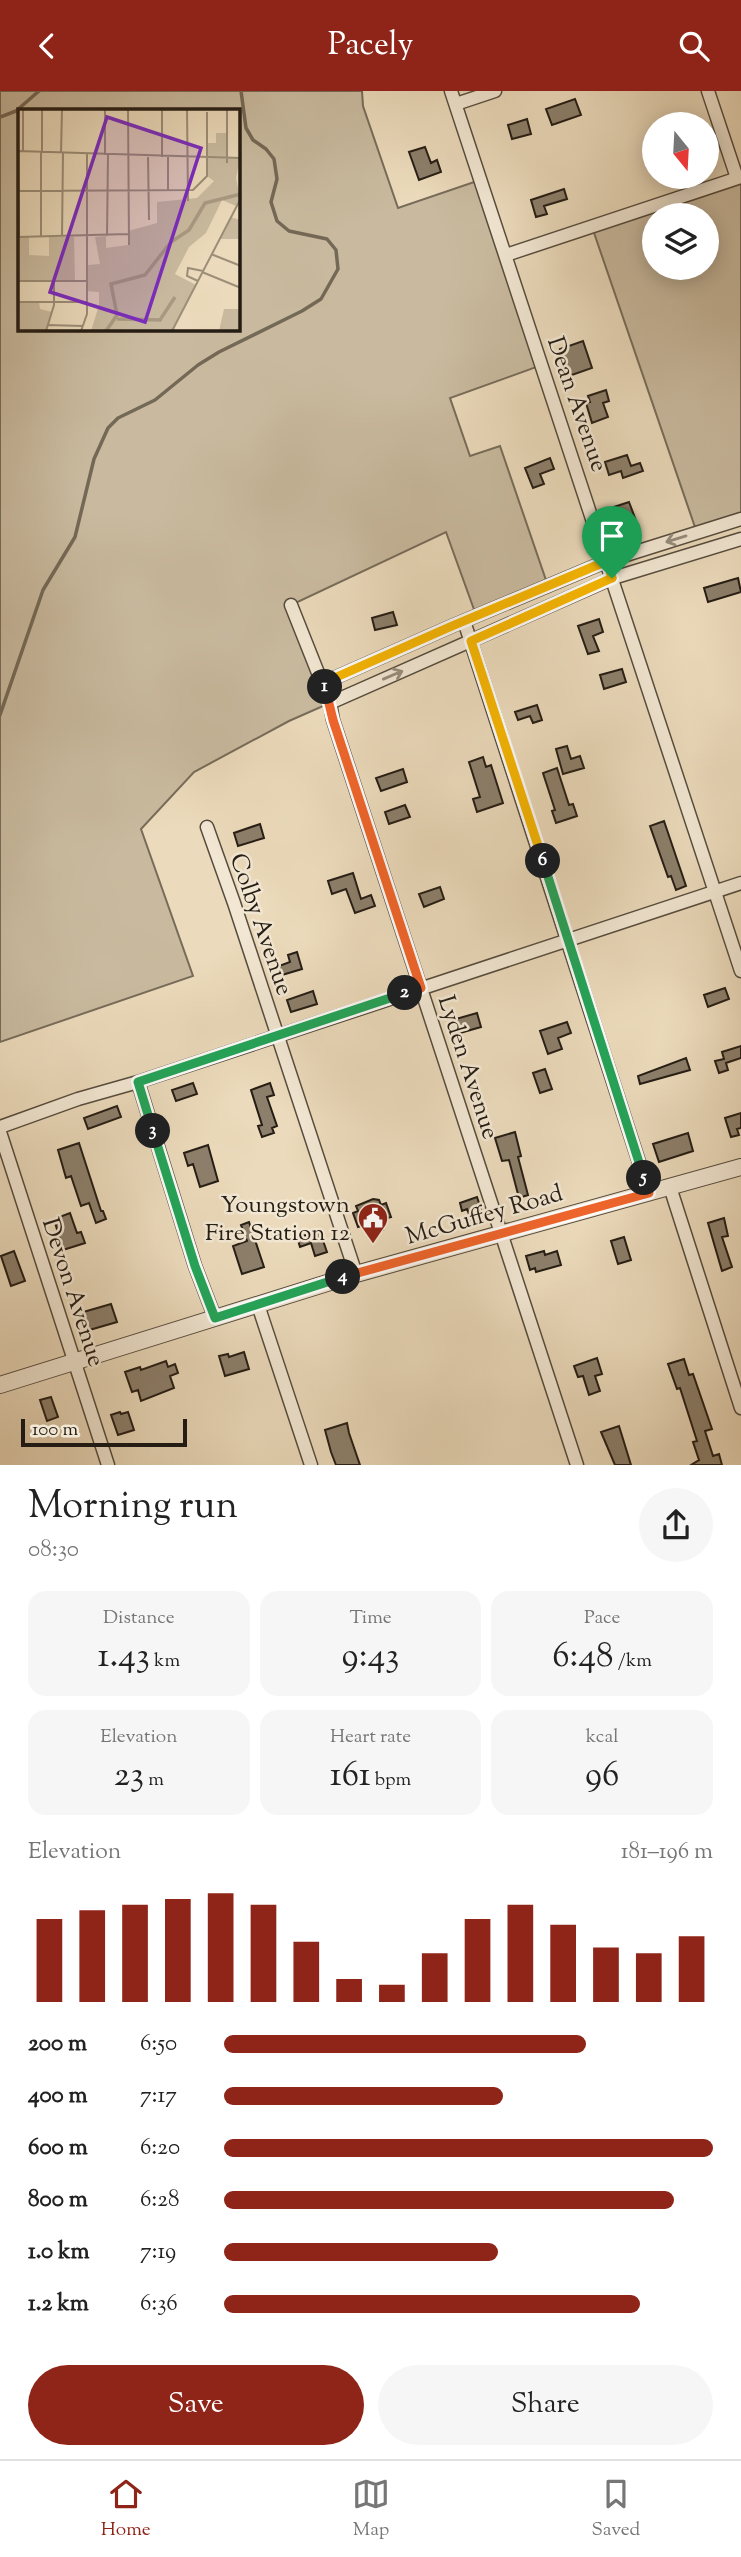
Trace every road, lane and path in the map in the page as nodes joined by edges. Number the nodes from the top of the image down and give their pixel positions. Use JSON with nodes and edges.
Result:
{"nodes":[{"id":1,"x":451,"y":91,"type":"edge"},
{"id":2,"x":495,"y":91,"type":"edge"},
{"id":3,"x":708,"y":91,"type":"edge"},
{"id":4,"x":456,"y":104,"type":"junction"},
{"id":5,"x":739,"y":178,"type":"edge"},
{"id":6,"x":506,"y":255,"type":"junction"},
{"id":7,"x":741,"y":519,"type":"edge"},
{"id":8,"x":741,"y":539,"type":"edge"},
{"id":9,"x":607,"y":561,"type":"junction"},
{"id":10,"x":612,"y":578,"type":"junction"},
{"id":11,"x":291,"y":605,"type":"dead end"},
{"id":12,"x":464,"y":621,"type":"junction"},
{"id":13,"x":471,"y":641,"type":"junction"},
{"id":14,"x":323,"y":683,"type":"junction"},
{"id":15,"x":330,"y":703,"type":"junction"},
{"id":16,"x":207,"y":827,"type":"dead end"},
{"id":17,"x":741,"y":883,"type":"edge"},
{"id":18,"x":715,"y":891,"type":"junction"},
{"id":19,"x":568,"y":940,"type":"junction"},
{"id":20,"x":741,"y":971,"type":"edge"},
{"id":21,"x":421,"y":988,"type":"junction"},
{"id":22,"x":277,"y":1034,"type":"junction"},
{"id":23,"x":138,"y":1082,"type":"junction"},
{"id":24,"x":0,"y":1126,"type":"edge"},
{"id":25,"x":0,"y":1132,"type":"edge"},
{"id":26,"x":741,"y":1167,"type":"edge"},
{"id":27,"x":670,"y":1187,"type":"junction"},
{"id":28,"x":649,"y":1193,"type":"junction"},
{"id":29,"x":500,"y":1232,"type":"junction"},
{"id":30,"x":356,"y":1273,"type":"junction"},
{"id":31,"x":258,"y":1304,"type":"junction"},
{"id":32,"x":215,"y":1318,"type":"junction"},
{"id":33,"x":75,"y":1362,"type":"junction"},
{"id":34,"x":0,"y":1385,"type":"edge"},
{"id":35,"x":741,"y":1408,"type":"edge"},
{"id":36,"x":108,"y":1465,"type":"edge"},
{"id":37,"x":311,"y":1465,"type":"edge"},
{"id":38,"x":577,"y":1465,"type":"edge"}],
"edges":[{"from":1,"to":4,"type":"street","name":"Dean Avenue"},
{"from":2,"to":4,"type":"street"},
{"from":3,"to":5,"type":"street"},
{"from":4,"to":6,"type":"street","name":"Dean Avenue"},
{"from":5,"to":6,"type":"street"},
{"from":6,"to":9,"type":"street","name":"Dean Avenue"},
{"from":7,"to":9,"type":"street","one_way":true},
{"from":8,"to":10,"type":"street"},
{"from":9,"to":10,"type":"street","name":"Dean Avenue"},
{"from":9,"to":12,"type":"street"},
{"from":10,"to":13,"type":"street"},
{"from":10,"to":18,"type":"street","name":"Dean Avenue"},
{"from":11,"to":14,"type":"street","name":"Lyden Avenue"},
{"from":12,"to":13,"type":"street"},
{"from":12,"to":14,"type":"street"},
{"from":15,"to":13,"type":"street","one_way":true},
{"from":13,"to":19,"type":"street"},
{"from":14,"to":15,"type":"street","name":"Lyden Avenue"},
{"from":15,"to":21,"type":"street","name":"Lyden Avenue"},
{"from":16,"to":22,"type":"street","name":"Colby Avenue"},
{"from":17,"to":18,"type":"street"},
{"from":18,"to":19,"type":"street"},
{"from":18,"to":20,"type":"street","name":"Dean Avenue"},
{"from":19,"to":21,"type":"street"},
{"from":19,"to":28,"type":"street"},
{"from":21,"to":22,"type":"street"},
{"from":21,"to":29,"type":"street","name":"Lyden Avenue"},
{"from":22,"to":23,"type":"street"},
{"from":22,"to":30,"type":"street","name":"Colby Avenue"},
{"from":23,"to":24,"type":"street"},
{"from":23,"to":32,"type":"street"},
{"from":25,"to":33,"type":"street","name":"Devon Avenue"},
{"from":26,"to":27,"type":"street","name":"McGuffey Road"},
{"from":27,"to":28,"type":"street","name":"McGuffey Road"},
{"from":27,"to":35,"type":"street"},
{"from":28,"to":29,"type":"street","name":"McGuffey Road"},
{"from":29,"to":30,"type":"street","name":"McGuffey Road"},
{"from":29,"to":38,"type":"street","name":"Lyden Avenue"},
{"from":30,"to":31,"type":"street","name":"McGuffey Road"},
{"from":31,"to":32,"type":"street","name":"McGuffey Road"},
{"from":31,"to":37,"type":"street"},
{"from":32,"to":33,"type":"street","name":"McGuffey Road"},
{"from":33,"to":34,"type":"street","name":"McGuffey Road"},
{"from":33,"to":36,"type":"street","name":"Devon Avenue"}]}
